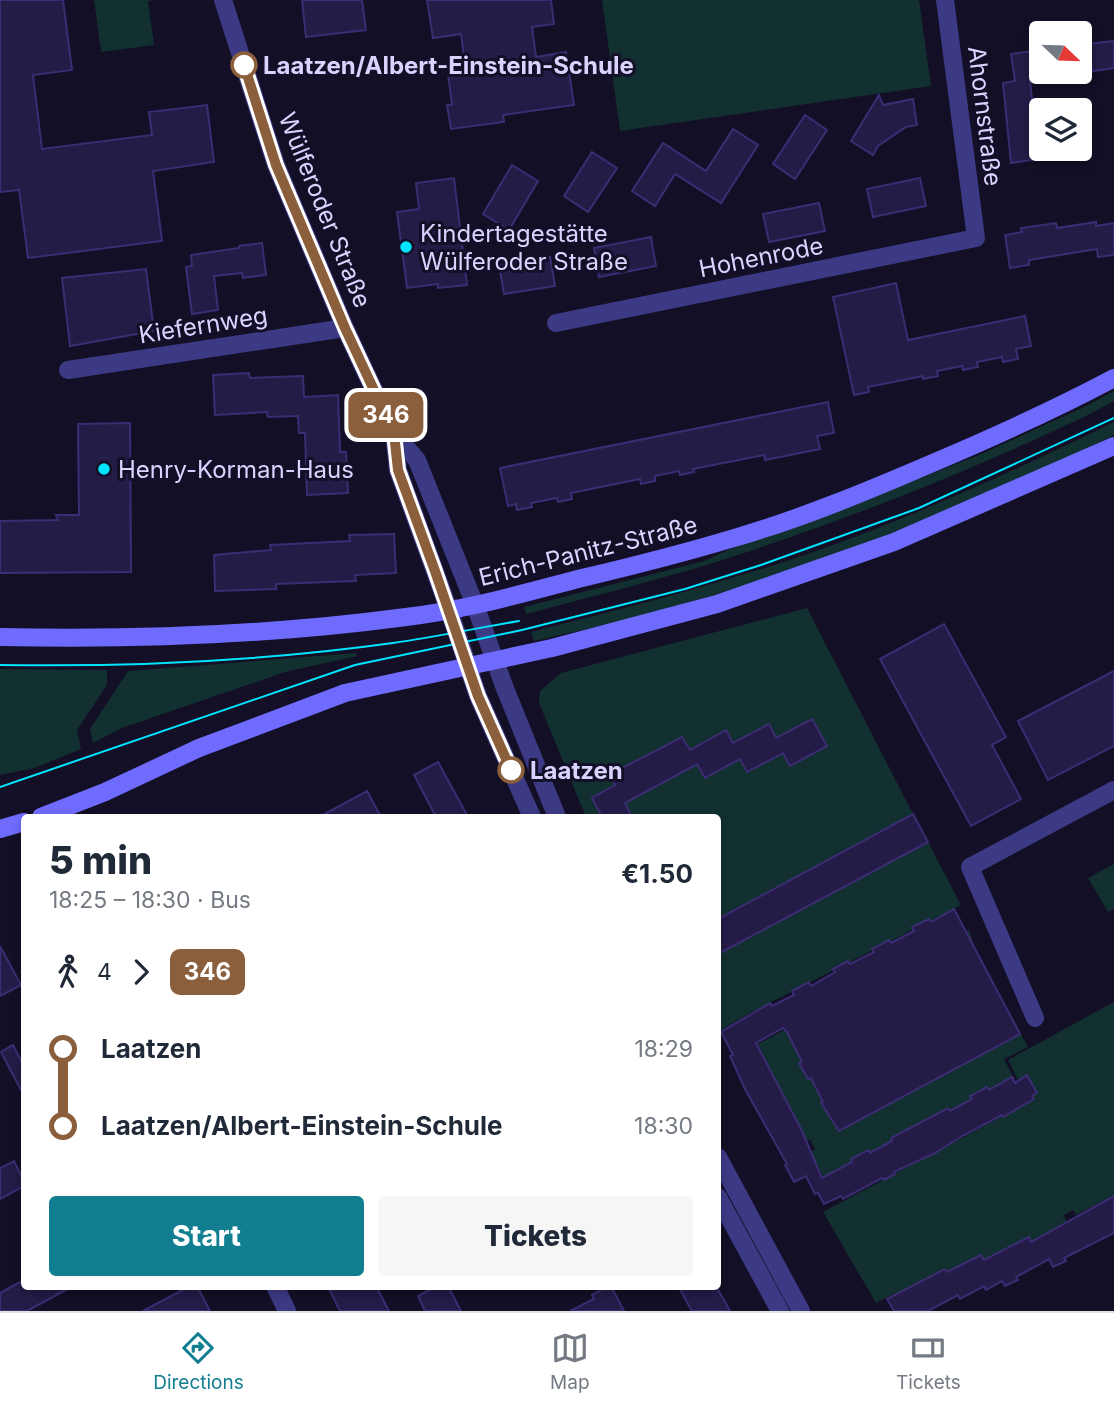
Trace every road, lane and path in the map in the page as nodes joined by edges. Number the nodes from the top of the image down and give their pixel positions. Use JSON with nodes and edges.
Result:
{"nodes":[{"id":1,"x":223,"y":0,"type":"edge"},
{"id":2,"x":945,"y":0,"type":"edge"},
{"id":3,"x":976,"y":238,"type":"joint"},
{"id":4,"x":556,"y":323,"type":"dead end"},
{"id":5,"x":345,"y":328,"type":"junction"},
{"id":6,"x":68,"y":370,"type":"dead end"},
{"id":7,"x":1114,"y":378,"type":"edge"},
{"id":8,"x":394,"y":433,"type":"junction"},
{"id":9,"x":1114,"y":446,"type":"edge"},
{"id":10,"x":475,"y":605,"type":"junction"},
{"id":11,"x":449,"y":610,"type":"junction"},
{"id":12,"x":0,"y":638,"type":"edge"},
{"id":13,"x":494,"y":659,"type":"junction"},
{"id":14,"x":467,"y":664,"type":"junction"},
{"id":15,"x":1114,"y":790,"type":"edge"},
{"id":16,"x":49,"y":814,"type":"edge"},
{"id":17,"x":531,"y":814,"type":"edge"},
{"id":18,"x":556,"y":814,"type":"edge"},
{"id":19,"x":21,"y":823,"type":"edge"},
{"id":20,"x":0,"y":829,"type":"edge"},
{"id":21,"x":1035,"y":1018,"type":"dead end"},
{"id":22,"x":721,"y":1163,"type":"edge"},
{"id":23,"x":721,"y":1203,"type":"edge"},
{"id":24,"x":277,"y":1290,"type":"edge"},
{"id":25,"x":287,"y":1311,"type":"edge"},
{"id":26,"x":780,"y":1311,"type":"edge"},
{"id":27,"x":801,"y":1311,"type":"edge"}],
"edges":[{"from":1,"to":5,"type":"street","name":"Wülferoder Straße"},
{"from":2,"to":3,"type":"street","name":"Ahornstraße"},
{"from":3,"to":4,"type":"street","name":"Hohenrode"},
{"from":5,"to":6,"type":"street","name":"Kiefernweg"},
{"from":5,"to":8,"type":"street","name":"Wülferoder Straße"},
{"from":7,"to":10,"type":"main road","name":"Erich-Panitz-Straße"},
{"from":8,"to":10,"type":"street","name":"Wülferoder Straße"},
{"from":8,"to":11,"type":"street","name":"Wülferoder Straße"},
{"from":9,"to":13,"type":"main road"},
{"from":10,"to":11,"type":"main road","name":"Erich-Panitz-Straße"},
{"from":10,"to":13,"type":"street","name":"Wülferoder Straße"},
{"from":11,"to":12,"type":"main road","name":"Erich-Panitz-Straße"},
{"from":11,"to":14,"type":"street","name":"Wülferoder Straße"},
{"from":13,"to":14,"type":"main road"},
{"from":13,"to":18,"type":"street","name":"Wülferoder Straße"},
{"from":14,"to":16,"type":"main road"},
{"from":14,"to":17,"type":"street","name":"Wülferoder Straße"},
{"from":15,"to":21,"type":"street"},
{"from":19,"to":20,"type":"main road"},
{"from":22,"to":27,"type":"street"},
{"from":23,"to":26,"type":"street"},
{"from":24,"to":25,"type":"street"}]}
